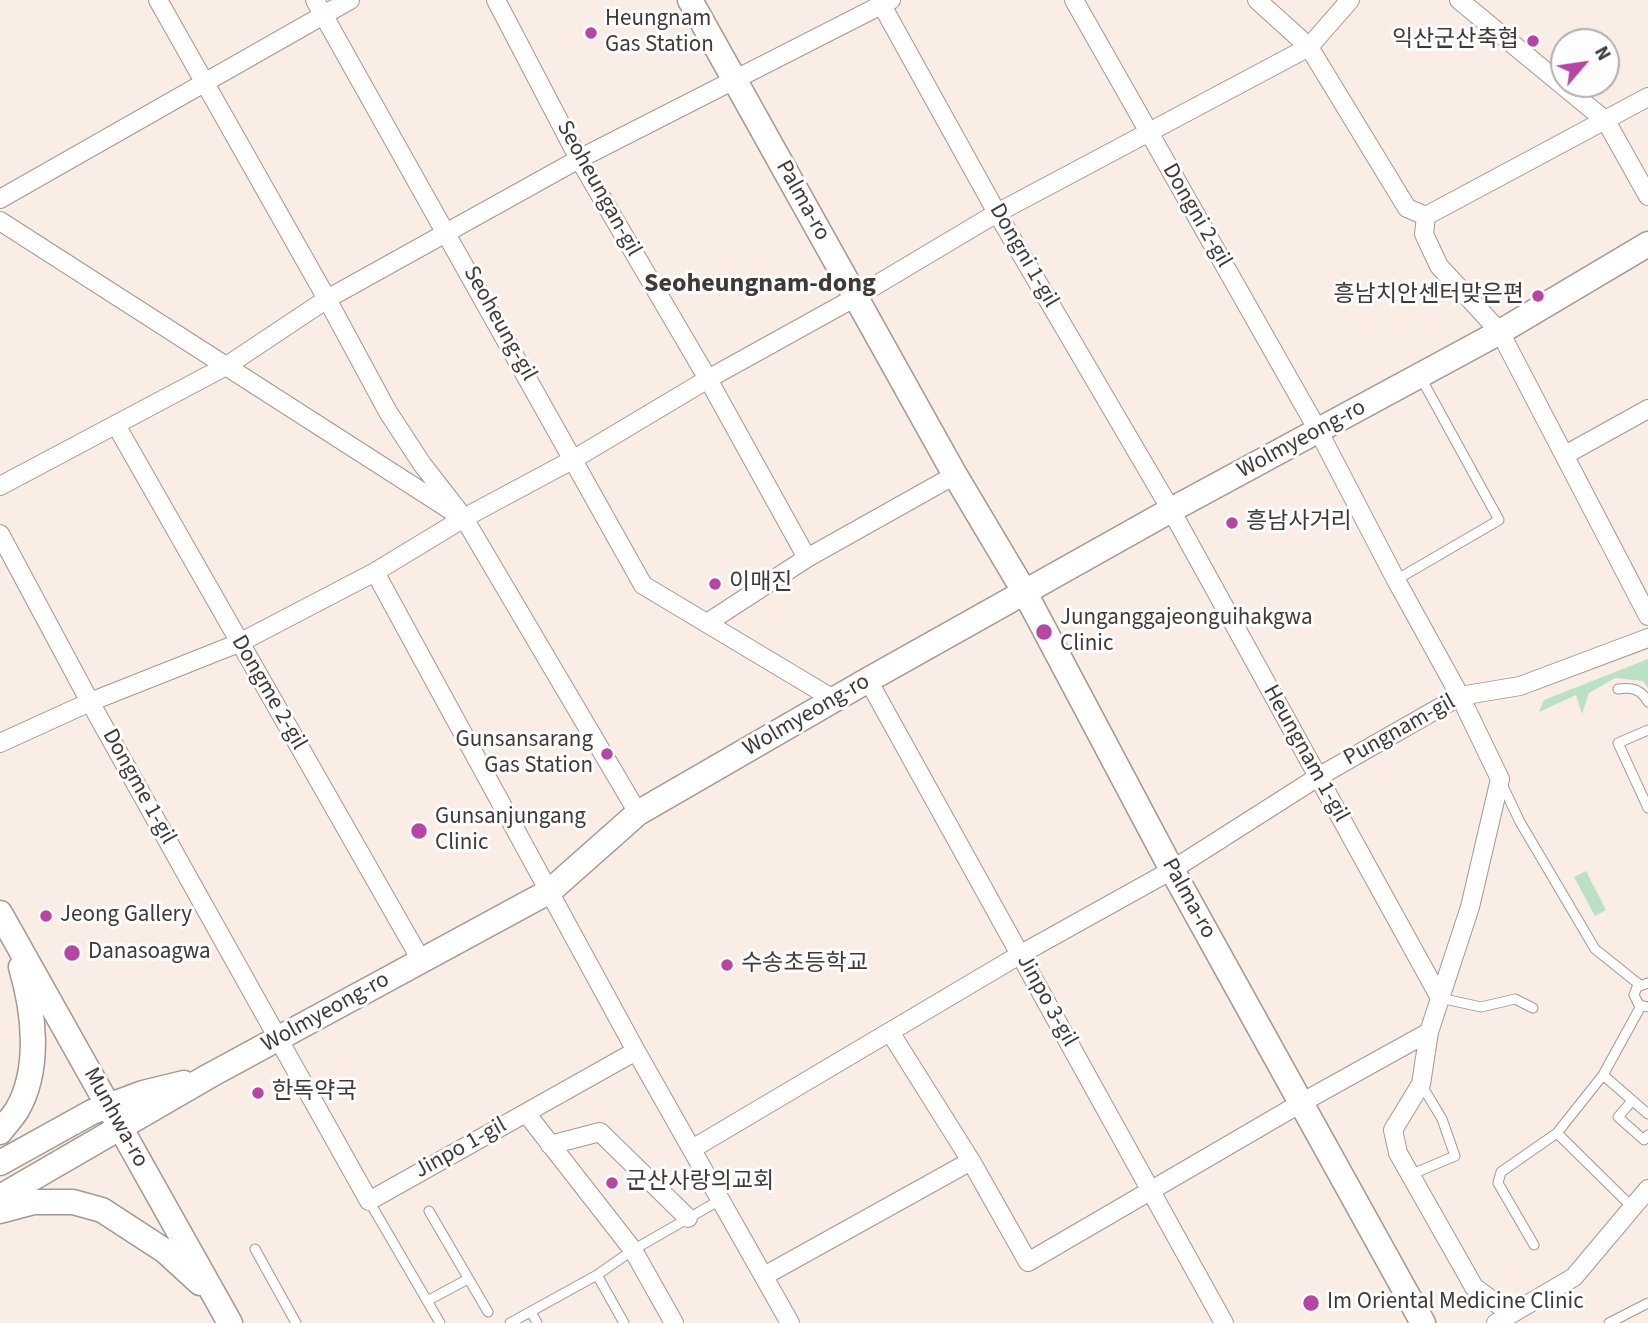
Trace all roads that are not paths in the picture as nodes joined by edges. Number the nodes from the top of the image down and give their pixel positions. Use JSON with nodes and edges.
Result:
{"nodes":[{"id":1,"x":158,"y":0,"type":"edge"},
{"id":2,"x":350,"y":0,"type":"edge"},
{"id":3,"x":496,"y":0,"type":"edge"},
{"id":4,"x":691,"y":0,"type":"edge"},
{"id":5,"x":1074,"y":0,"type":"edge"},
{"id":6,"x":1257,"y":0,"type":"edge"},
{"id":7,"x":1350,"y":0,"type":"edge"},
{"id":8,"x":1459,"y":0,"type":"edge"},
{"id":9,"x":884,"y":2,"type":"edge"},
{"id":10,"x":320,"y":7,"type":"edge"},
{"id":11,"x":1309,"y":47,"type":"junction"},
{"id":12,"x":733,"y":79,"type":"junction"},
{"id":13,"x":204,"y":82,"type":"junction"},
{"id":14,"x":1648,"y":97,"type":"edge"},
{"id":15,"x":1606,"y":121,"type":"junction"},
{"id":16,"x":1148,"y":133,"type":"junction"},
{"id":17,"x":579,"y":159,"type":"junction"},
{"id":18,"x":1648,"y":196,"type":"edge"},
{"id":19,"x":0,"y":199,"type":"edge"},
{"id":20,"x":997,"y":212,"type":"junction"},
{"id":21,"x":1426,"y":216,"type":"junction"},
{"id":22,"x":0,"y":221,"type":"edge"},
{"id":23,"x":448,"y":233,"type":"junction"},
{"id":24,"x":1648,"y":244,"type":"edge"},
{"id":25,"x":856,"y":297,"type":"junction"},
{"id":26,"x":327,"y":299,"type":"junction"},
{"id":27,"x":1500,"y":332,"type":"junction"},
{"id":28,"x":228,"y":365,"type":"junction"},
{"id":29,"x":1420,"y":377,"type":"junction"},
{"id":30,"x":708,"y":379,"type":"junction"},
{"id":31,"x":1648,"y":409,"type":"edge"},
{"id":32,"x":116,"y":425,"type":"junction"},
{"id":33,"x":1319,"y":432,"type":"junction"},
{"id":34,"x":1565,"y":456,"type":"junction"},
{"id":35,"x":574,"y":459,"type":"junction"},
{"id":36,"x":955,"y":475,"type":"junction"},
{"id":37,"x":0,"y":486,"type":"edge"},
{"id":38,"x":1171,"y":510,"type":"junction"},
{"id":39,"x":464,"y":518,"type":"junction"},
{"id":40,"x":0,"y":534,"type":"edge"},
{"id":41,"x":807,"y":558,"type":"junction"},
{"id":42,"x":375,"y":572,"type":"junction"},
{"id":43,"x":1396,"y":580,"type":"junction"},
{"id":44,"x":1024,"y":591,"type":"junction"},
{"id":45,"x":1648,"y":616,"type":"edge"},
{"id":46,"x":708,"y":623,"type":"junction"},
{"id":47,"x":1648,"y":638,"type":"edge"},
{"id":48,"x":239,"y":643,"type":"junction"},
{"id":49,"x":868,"y":680,"type":"junction"},
{"id":50,"x":1618,"y":689,"type":"dead end"},
{"id":51,"x":1460,"y":696,"type":"junction"},
{"id":52,"x":835,"y":699,"type":"junction"},
{"id":53,"x":90,"y":702,"type":"junction"},
{"id":54,"x":1648,"y":702,"type":"edge"},
{"id":55,"x":1648,"y":730,"type":"edge"},
{"id":56,"x":0,"y":743,"type":"edge"},
{"id":57,"x":1318,"y":776,"type":"junction"},
{"id":58,"x":1500,"y":779,"type":"junction"},
{"id":59,"x":1648,"y":808,"type":"edge"},
{"id":60,"x":638,"y":813,"type":"junction"},
{"id":61,"x":1171,"y":870,"type":"junction"},
{"id":62,"x":550,"y":891,"type":"junction"},
{"id":63,"x":6,"y":923,"type":"edge"},
{"id":64,"x":1021,"y":954,"type":"junction"},
{"id":65,"x":421,"y":960,"type":"junction"},
{"id":66,"x":1644,"y":984,"type":"edge"},
{"id":67,"x":1440,"y":998,"type":"junction"},
{"id":68,"x":1645,"y":1007,"type":"edge"},
{"id":69,"x":1533,"y":1008,"type":"dead end"},
{"id":70,"x":890,"y":1032,"type":"junction"},
{"id":71,"x":1429,"y":1032,"type":"junction"},
{"id":72,"x":279,"y":1039,"type":"junction"},
{"id":73,"x":636,"y":1051,"type":"junction"},
{"id":74,"x":1603,"y":1075,"type":"junction"},
{"id":75,"x":209,"y":1076,"type":"junction"},
{"id":76,"x":1420,"y":1084,"type":"junction"},
{"id":77,"x":1632,"y":1101,"type":"junction"},
{"id":78,"x":1301,"y":1103,"type":"junction"},
{"id":79,"x":108,"y":1106,"type":"junction"},
{"id":80,"x":526,"y":1113,"type":"junction"},
{"id":81,"x":1648,"y":1114,"type":"edge"},
{"id":82,"x":121,"y":1129,"type":"junction"},
{"id":83,"x":0,"y":1132,"type":"edge"},
{"id":84,"x":1558,"y":1133,"type":"junction"},
{"id":85,"x":1648,"y":1135,"type":"edge"},
{"id":86,"x":550,"y":1145,"type":"junction"},
{"id":87,"x":692,"y":1149,"type":"junction"},
{"id":88,"x":971,"y":1161,"type":"junction"},
{"id":89,"x":0,"y":1163,"type":"edge"},
{"id":90,"x":1410,"y":1175,"type":"junction"},
{"id":91,"x":1150,"y":1189,"type":"junction"},
{"id":92,"x":1648,"y":1189,"type":"edge"},
{"id":93,"x":0,"y":1197,"type":"edge"},
{"id":94,"x":720,"y":1200,"type":"junction"},
{"id":95,"x":369,"y":1201,"type":"junction"},
{"id":96,"x":1632,"y":1208,"type":"junction"},
{"id":97,"x":0,"y":1211,"type":"edge"},
{"id":98,"x":429,"y":1211,"type":"dead end"},
{"id":99,"x":688,"y":1218,"type":"junction"},
{"id":100,"x":1534,"y":1245,"type":"dead end"},
{"id":101,"x":255,"y":1249,"type":"dead end"},
{"id":102,"x":633,"y":1250,"type":"junction"},
{"id":103,"x":597,"y":1275,"type":"junction"},
{"id":104,"x":764,"y":1276,"type":"junction"},
{"id":105,"x":468,"y":1279,"type":"junction"},
{"id":106,"x":427,"y":1301,"type":"junction"},
{"id":107,"x":1648,"y":1303,"type":"edge"},
{"id":108,"x":488,"y":1311,"type":"dead end"},
{"id":109,"x":531,"y":1312,"type":"junction"},
{"id":110,"x":228,"y":1319,"type":"edge"},
{"id":111,"x":1504,"y":1319,"type":"edge"},
{"id":112,"x":296,"y":1323,"type":"edge"},
{"id":113,"x":440,"y":1323,"type":"edge"},
{"id":114,"x":510,"y":1323,"type":"edge"},
{"id":115,"x":537,"y":1323,"type":"edge"},
{"id":116,"x":624,"y":1323,"type":"edge"},
{"id":117,"x":674,"y":1323,"type":"edge"},
{"id":118,"x":790,"y":1323,"type":"edge"},
{"id":119,"x":1224,"y":1323,"type":"edge"},
{"id":120,"x":1423,"y":1323,"type":"edge"},
{"id":121,"x":1609,"y":1323,"type":"edge"}],
"edges":[{"from":1,"to":13,"type":"street"},
{"from":2,"to":10,"type":"street"},
{"from":3,"to":17,"type":"street","name":"Seoheungan-gil"},
{"from":4,"to":12,"type":"street","name":"Palma-ro"},
{"from":5,"to":16,"type":"street","name":"Dongni 2-gil"},
{"from":6,"to":11,"type":"street"},
{"from":7,"to":11,"type":"street"},
{"from":8,"to":15,"type":"street"},
{"from":9,"to":12,"type":"street"},
{"from":9,"to":20,"type":"street","name":"Dongni 1-gil"},
{"from":10,"to":13,"type":"street"},
{"from":10,"to":23,"type":"street","name":"Seoheung-gil"},
{"from":11,"to":16,"type":"street"},
{"from":11,"to":21,"type":"street"},
{"from":12,"to":17,"type":"street"},
{"from":12,"to":25,"type":"street","name":"Palma-ro"},
{"from":13,"to":19,"type":"street"},
{"from":13,"to":26,"type":"street"},
{"from":14,"to":15,"type":"street"},
{"from":15,"to":18,"type":"street"},
{"from":15,"to":21,"type":"street"},
{"from":16,"to":20,"type":"street"},
{"from":16,"to":33,"type":"street","name":"Dongni 2-gil"},
{"from":17,"to":23,"type":"street"},
{"from":17,"to":30,"type":"street","name":"Seoheungan-gil"},
{"from":20,"to":25,"type":"street"},
{"from":20,"to":38,"type":"street","name":"Dongni 1-gil"},
{"from":21,"to":27,"type":"street"},
{"from":22,"to":28,"type":"street"},
{"from":23,"to":26,"type":"street"},
{"from":23,"to":35,"type":"street","name":"Seoheung-gil"},
{"from":24,"to":27,"type":"street","name":"Wolmyeong-ro"},
{"from":25,"to":30,"type":"street"},
{"from":25,"to":36,"type":"street","name":"Palma-ro"},
{"from":26,"to":28,"type":"street"},
{"from":26,"to":39,"type":"street"},
{"from":27,"to":29,"type":"street","name":"Wolmyeong-ro"},
{"from":27,"to":34,"type":"street"},
{"from":28,"to":32,"type":"street"},
{"from":28,"to":39,"type":"street"},
{"from":29,"to":33,"type":"street","name":"Wolmyeong-ro"},
{"from":29,"to":43,"type":"lane"},
{"from":30,"to":35,"type":"street"},
{"from":30,"to":41,"type":"street","name":"Seoheungan-gil"},
{"from":31,"to":34,"type":"street"},
{"from":32,"to":37,"type":"street"},
{"from":32,"to":48,"type":"street","name":"Dongme 2-gil"},
{"from":33,"to":38,"type":"street","name":"Wolmyeong-ro"},
{"from":33,"to":43,"type":"street","name":"Dongni 2-gil"},
{"from":34,"to":45,"type":"street"},
{"from":35,"to":39,"type":"street"},
{"from":35,"to":46,"type":"street","name":"Seoheung-gil"},
{"from":36,"to":41,"type":"street"},
{"from":36,"to":44,"type":"street","name":"Palma-ro"},
{"from":38,"to":44,"type":"street","name":"Wolmyeong-ro"},
{"from":38,"to":57,"type":"street","name":"Heungnam 1-gil"},
{"from":39,"to":42,"type":"street"},
{"from":39,"to":60,"type":"street"},
{"from":40,"to":53,"type":"street","name":"Dongme 1-gil"},
{"from":41,"to":46,"type":"street"},
{"from":42,"to":48,"type":"street"},
{"from":42,"to":62,"type":"street"},
{"from":43,"to":51,"type":"street","name":"Dongni 2-gil"},
{"from":44,"to":49,"type":"street","name":"Wolmyeong-ro"},
{"from":44,"to":61,"type":"street","name":"Palma-ro"},
{"from":46,"to":52,"type":"street","name":"Seoheung-gil"},
{"from":47,"to":51,"type":"street","name":"Pungnam-gil"},
{"from":48,"to":53,"type":"street"},
{"from":48,"to":65,"type":"street","name":"Dongme 2-gil"},
{"from":49,"to":52,"type":"street","name":"Wolmyeong-ro"},
{"from":49,"to":64,"type":"street","name":"Jinpo 3-gil"},
{"from":50,"to":54,"type":"lane"},
{"from":51,"to":57,"type":"street","name":"Pungnam-gil"},
{"from":51,"to":58,"type":"street","name":"Dongni 2-gil"},
{"from":52,"to":60,"type":"street","name":"Wolmyeong-ro"},
{"from":53,"to":56,"type":"street"},
{"from":53,"to":72,"type":"street","name":"Dongme 1-gil"},
{"from":55,"to":59,"type":"lane"},
{"from":57,"to":61,"type":"street","name":"Pungnam-gil"},
{"from":57,"to":67,"type":"street","name":"Heungnam 1-gil"},
{"from":58,"to":66,"type":"lane"},
{"from":58,"to":67,"type":"street"},
{"from":60,"to":62,"type":"street","name":"Wolmyeong-ro"},
{"from":61,"to":64,"type":"street","name":"Pungnam-gil"},
{"from":61,"to":78,"type":"street","name":"Palma-ro"},
{"from":62,"to":65,"type":"street","name":"Wolmyeong-ro"},
{"from":62,"to":73,"type":"street"},
{"from":63,"to":79,"type":"street","name":"Munhwa-ro"},
{"from":63,"to":83,"type":"street"},
{"from":64,"to":70,"type":"street","name":"Pungnam-gil"},
{"from":64,"to":91,"type":"street","name":"Jinpo 3-gil"},
{"from":65,"to":72,"type":"street","name":"Wolmyeong-ro"},
{"from":66,"to":68,"type":"lane"},
{"from":67,"to":69,"type":"lane"},
{"from":67,"to":71,"type":"street"},
{"from":68,"to":74,"type":"lane"},
{"from":70,"to":87,"type":"street","name":"Pungnam-gil"},
{"from":70,"to":88,"type":"street"},
{"from":71,"to":76,"type":"street"},
{"from":71,"to":78,"type":"street"},
{"from":72,"to":75,"type":"street","name":"Wolmyeong-ro"},
{"from":72,"to":95,"type":"street"},
{"from":73,"to":80,"type":"street"},
{"from":73,"to":87,"type":"street"},
{"from":74,"to":77,"type":"lane"},
{"from":74,"to":84,"type":"lane"},
{"from":75,"to":79,"type":"street","name":"Wolmyeong-ro"},
{"from":75,"to":82,"type":"street","name":"Wolmyeong-ro"},
{"from":76,"to":90,"type":"street"},
{"from":76,"to":90,"type":"lane"},
{"from":77,"to":81,"type":"lane"},
{"from":77,"to":85,"type":"lane"},
{"from":78,"to":91,"type":"street"},
{"from":78,"to":120,"type":"street","name":"Palma-ro"},
{"from":79,"to":82,"type":"street","name":"Munhwa-ro"},
{"from":79,"to":89,"type":"street","name":"Wolmyeong-ro"},
{"from":80,"to":86,"type":"street","name":"Jinpo 1-gil"},
{"from":80,"to":95,"type":"street","name":"Jinpo 1-gil"},
{"from":82,"to":93,"type":"street","name":"Wolmyeong-ro"},
{"from":82,"to":110,"type":"street","name":"Munhwa-ro"},
{"from":84,"to":96,"type":"lane"},
{"from":84,"to":100,"type":"lane"},
{"from":86,"to":99,"type":"street"},
{"from":86,"to":102,"type":"street","name":"Jinpo 1-gil"},
{"from":87,"to":94,"type":"street"},
{"from":88,"to":91,"type":"street"},
{"from":88,"to":104,"type":"street"},
{"from":90,"to":111,"type":"street"},
{"from":91,"to":119,"type":"street","name":"Jinpo 3-gil"},
{"from":92,"to":96,"type":"street"},
{"from":94,"to":99,"type":"lane"},
{"from":94,"to":104,"type":"street"},
{"from":95,"to":106,"type":"lane"},
{"from":96,"to":111,"type":"street"},
{"from":97,"to":110,"type":"street"},
{"from":98,"to":105,"type":"lane"},
{"from":99,"to":102,"type":"lane"},
{"from":101,"to":112,"type":"lane"},
{"from":102,"to":103,"type":"lane"},
{"from":102,"to":117,"type":"street","name":"Jinpo 1-gil"},
{"from":103,"to":109,"type":"lane"},
{"from":103,"to":116,"type":"lane"},
{"from":104,"to":118,"type":"street"},
{"from":105,"to":106,"type":"lane"},
{"from":105,"to":108,"type":"lane"},
{"from":106,"to":113,"type":"lane"},
{"from":107,"to":121,"type":"lane"},
{"from":109,"to":114,"type":"lane"},
{"from":109,"to":115,"type":"lane"}]}
